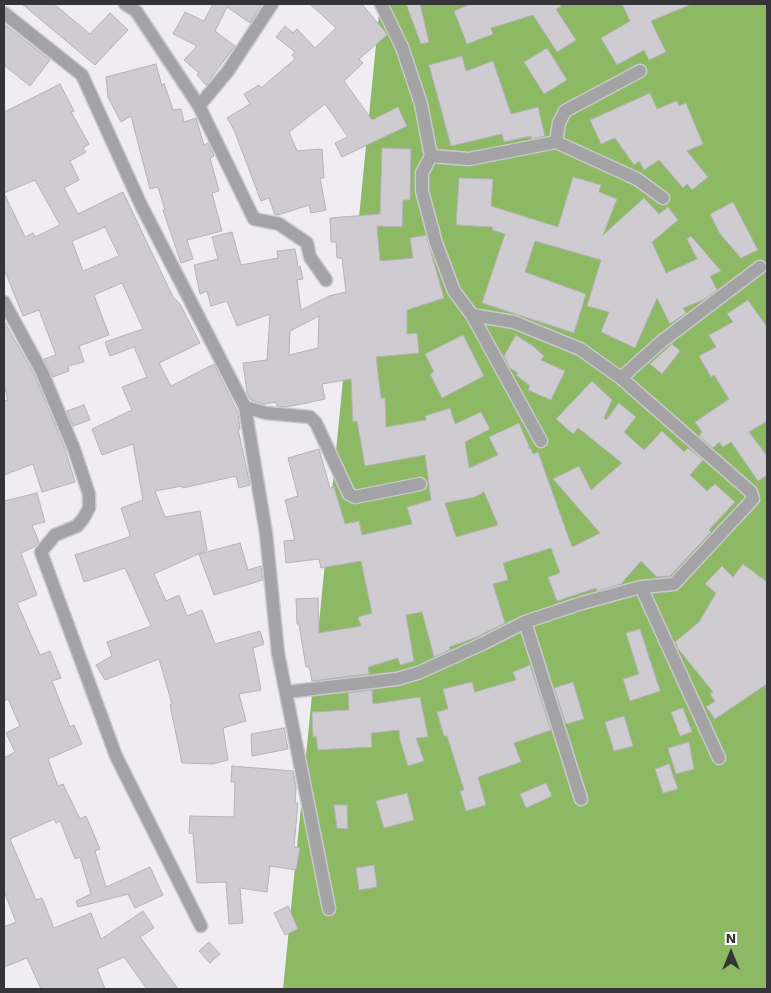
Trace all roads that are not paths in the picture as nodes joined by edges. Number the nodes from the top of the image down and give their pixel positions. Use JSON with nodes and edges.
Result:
{"nodes":[{"id":1,"x":125,"y":4,"type":"edge"},
{"id":2,"x":272,"y":4,"type":"edge"},
{"id":3,"x":381,"y":4,"type":"edge"},
{"id":4,"x":4,"y":13,"type":"edge"},
{"id":5,"x":640,"y":71,"type":"dead end"},
{"id":6,"x":199,"y":106,"type":"junction"},
{"id":7,"x":556,"y":142,"type":"junction"},
{"id":8,"x":431,"y":156,"type":"junction"},
{"id":9,"x":663,"y":198,"type":"dead end"},
{"id":10,"x":760,"y":267,"type":"dead end"},
{"id":11,"x":326,"y":280,"type":"dead end"},
{"id":12,"x":4,"y":302,"type":"edge"},
{"id":13,"x":472,"y":315,"type":"junction"},
{"id":14,"x":621,"y":378,"type":"junction"},
{"id":15,"x":245,"y":407,"type":"junction"},
{"id":16,"x":541,"y":441,"type":"dead end"},
{"id":17,"x":420,"y":484,"type":"dead end"},
{"id":18,"x":640,"y":587,"type":"junction"},
{"id":19,"x":525,"y":622,"type":"junction"},
{"id":20,"x":287,"y":692,"type":"junction"},
{"id":21,"x":719,"y":758,"type":"dead end"},
{"id":22,"x":581,"y":799,"type":"dead end"},
{"id":23,"x":329,"y":909,"type":"dead end"},
{"id":24,"x":201,"y":926,"type":"dead end"}],
"edges":[{"from":1,"to":6,"type":"street"},
{"from":2,"to":6,"type":"street"},
{"from":3,"to":8,"type":"street"},
{"from":4,"to":15,"type":"street"},
{"from":5,"to":7,"type":"street"},
{"from":6,"to":11,"type":"street"},
{"from":7,"to":8,"type":"street"},
{"from":7,"to":9,"type":"street"},
{"from":8,"to":13,"type":"street"},
{"from":10,"to":14,"type":"street"},
{"from":12,"to":24,"type":"street"},
{"from":13,"to":14,"type":"street"},
{"from":13,"to":16,"type":"street"},
{"from":14,"to":18,"type":"street"},
{"from":15,"to":17,"type":"street"},
{"from":15,"to":20,"type":"street"},
{"from":18,"to":19,"type":"street"},
{"from":18,"to":21,"type":"street"},
{"from":19,"to":20,"type":"street"},
{"from":19,"to":22,"type":"street"},
{"from":20,"to":23,"type":"street"}]}
